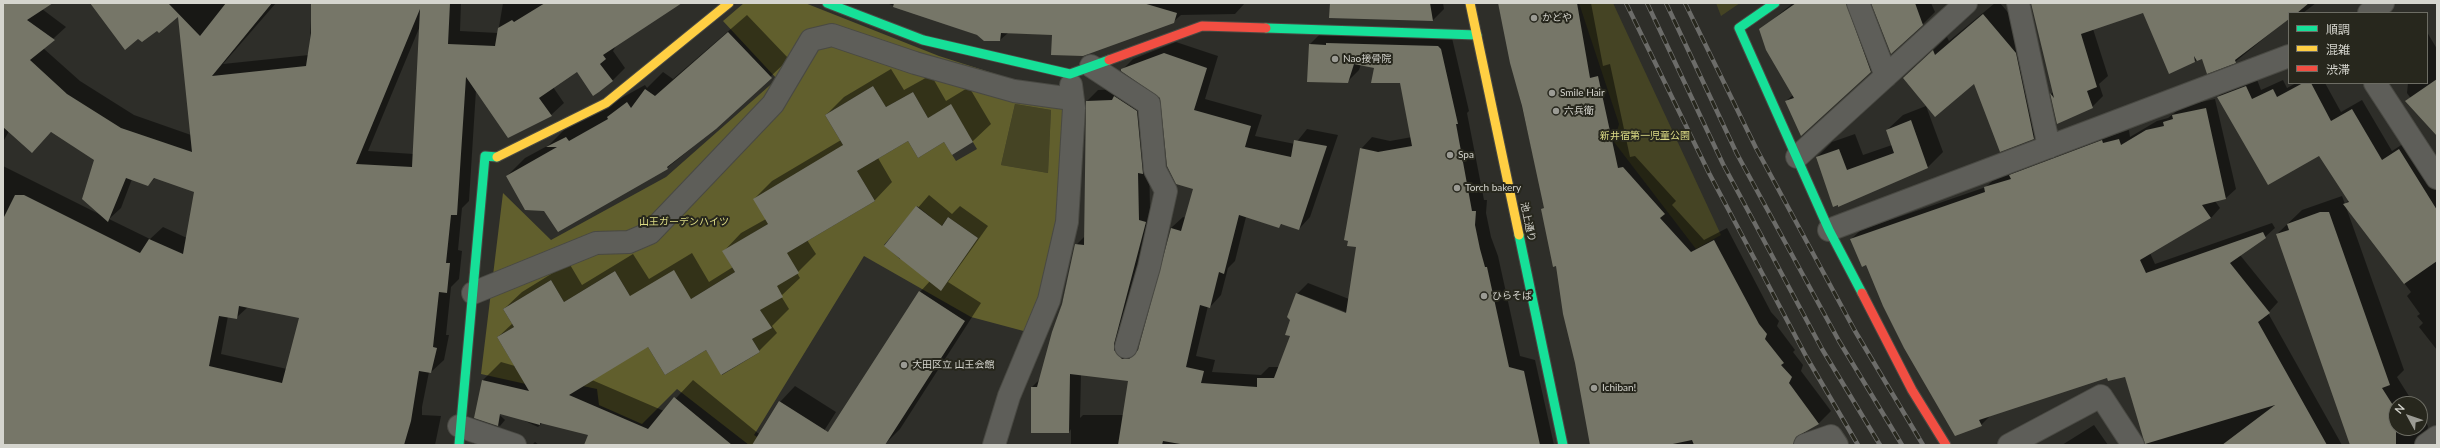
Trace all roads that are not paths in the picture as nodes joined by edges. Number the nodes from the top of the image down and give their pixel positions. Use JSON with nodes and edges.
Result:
{"nodes":[{"id":1,"x":729,"y":3,"type":"edge"},
{"id":2,"x":827,"y":3,"type":"edge"},
{"id":3,"x":1470,"y":3,"type":"edge"},
{"id":4,"x":1775,"y":3,"type":"edge"},
{"id":5,"x":1858,"y":3,"type":"edge"},
{"id":6,"x":1966,"y":3,"type":"edge"},
{"id":7,"x":2018,"y":3,"type":"edge"},
{"id":8,"x":2383,"y":3,"type":"edge"},
{"id":9,"x":2370,"y":12,"type":"edge"},
{"id":10,"x":1477,"y":35,"type":"junction"},
{"id":11,"x":2288,"y":56,"type":"edge"},
{"id":12,"x":1091,"y":66,"type":"junction"},
{"id":13,"x":1070,"y":74,"type":"junction"},
{"id":14,"x":1886,"y":76,"type":"junction"},
{"id":15,"x":2376,"y":84,"type":"edge"},
{"id":16,"x":1072,"y":99,"type":"junction"},
{"id":17,"x":2049,"y":147,"type":"junction"},
{"id":18,"x":1797,"y":157,"type":"junction"},
{"id":19,"x":2437,"y":178,"type":"edge"},
{"id":20,"x":1829,"y":230,"type":"junction"},
{"id":21,"x":473,"y":293,"type":"junction"},
{"id":22,"x":1126,"y":348,"type":"dead end"},
{"id":23,"x":459,"y":436,"type":"edge"},
{"id":24,"x":2437,"y":437,"type":"edge"},
{"id":25,"x":515,"y":445,"type":"edge"},
{"id":26,"x":994,"y":445,"type":"edge"},
{"id":27,"x":1563,"y":445,"type":"edge"},
{"id":28,"x":1805,"y":445,"type":"edge"},
{"id":29,"x":1837,"y":445,"type":"edge"},
{"id":30,"x":1946,"y":445,"type":"edge"},
{"id":31,"x":2008,"y":445,"type":"edge"},
{"id":32,"x":2133,"y":445,"type":"edge"},
{"id":33,"x":2426,"y":445,"type":"edge"}],
"edges":[{"from":1,"to":21,"type":"street"},
{"from":2,"to":13,"type":"street"},
{"from":3,"to":10,"type":"street","name":"池上通り"},
{"from":4,"to":18,"type":"street"},
{"from":5,"to":14,"type":"street"},
{"from":6,"to":14,"type":"street"},
{"from":7,"to":17,"type":"street"},
{"from":8,"to":9,"type":"street"},
{"from":10,"to":12,"type":"street"},
{"from":10,"to":27,"type":"street","name":"池上通り"},
{"from":11,"to":17,"type":"street"},
{"from":12,"to":13,"type":"street"},
{"from":12,"to":22,"type":"street"},
{"from":13,"to":16,"type":"street"},
{"from":14,"to":18,"type":"street"},
{"from":15,"to":19,"type":"street"},
{"from":16,"to":21,"type":"street"},
{"from":16,"to":26,"type":"street"},
{"from":17,"to":20,"type":"street"},
{"from":18,"to":20,"type":"street"},
{"from":20,"to":30,"type":"street"},
{"from":21,"to":23,"type":"street"},
{"from":23,"to":25,"type":"street"},
{"from":24,"to":33,"type":"street"},
{"from":28,"to":29,"type":"street"},
{"from":31,"to":32,"type":"street"}]}
